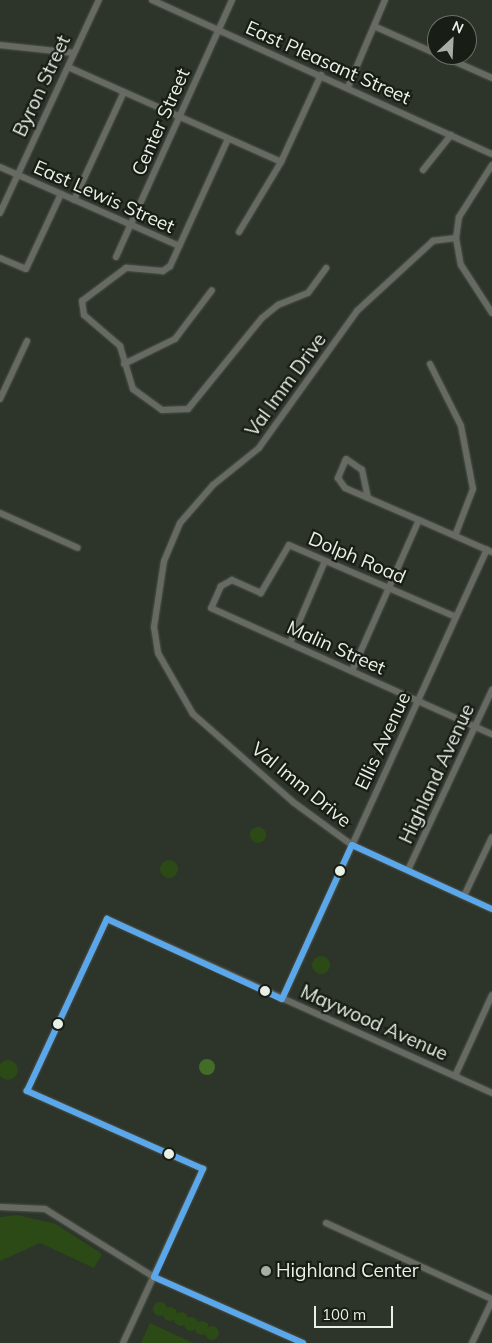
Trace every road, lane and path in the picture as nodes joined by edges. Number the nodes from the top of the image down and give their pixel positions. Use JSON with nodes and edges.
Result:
{"nodes":[{"id":1,"x":99,"y":0,"type":"edge"},
{"id":2,"x":152,"y":0,"type":"edge"},
{"id":3,"x":232,"y":0,"type":"edge"},
{"id":4,"x":387,"y":0,"type":"edge"},
{"id":5,"x":376,"y":27,"type":"junction"},
{"id":6,"x":219,"y":30,"type":"junction"},
{"id":7,"x":0,"y":45,"type":"edge"},
{"id":8,"x":427,"y":49,"type":"edge"},
{"id":9,"x":74,"y":53,"type":"junction"},
{"id":10,"x":463,"y":65,"type":"edge"},
{"id":11,"x":68,"y":67,"type":"junction"},
{"id":12,"x":321,"y":75,"type":"junction"},
{"id":13,"x":492,"y":78,"type":"edge"},
{"id":14,"x":348,"y":87,"type":"junction"},
{"id":15,"x":124,"y":92,"type":"junction"},
{"id":16,"x":180,"y":117,"type":"junction"},
{"id":17,"x":451,"y":135,"type":"junction"},
{"id":18,"x":228,"y":139,"type":"junction"},
{"id":19,"x":492,"y":154,"type":"edge"},
{"id":20,"x":281,"y":162,"type":"junction"},
{"id":21,"x":492,"y":165,"type":"edge"},
{"id":22,"x":0,"y":167,"type":"edge"},
{"id":23,"x":423,"y":170,"type":"dead end"},
{"id":24,"x":18,"y":175,"type":"junction"},
{"id":25,"x":60,"y":194,"type":"junction"},
{"id":26,"x":74,"y":200,"type":"junction"},
{"id":27,"x":0,"y":213,"type":"edge"},
{"id":28,"x":131,"y":225,"type":"junction"},
{"id":29,"x":240,"y":232,"type":"dead end"},
{"id":30,"x":456,"y":238,"type":"junction"},
{"id":31,"x":179,"y":246,"type":"junction"},
{"id":32,"x":116,"y":257,"type":"dead end"},
{"id":33,"x":0,"y":258,"type":"edge"},
{"id":34,"x":326,"y":268,"type":"dead end"},
{"id":35,"x":212,"y":290,"type":"dead end"},
{"id":36,"x":492,"y":313,"type":"edge"},
{"id":37,"x":27,"y":340,"type":"dead end"},
{"id":38,"x":124,"y":364,"type":"junction"},
{"id":39,"x":430,"y":364,"type":"dead end"},
{"id":40,"x":0,"y":399,"type":"edge"},
{"id":41,"x":368,"y":498,"type":"junction"},
{"id":42,"x":0,"y":513,"type":"edge"},
{"id":43,"x":418,"y":520,"type":"junction"},
{"id":44,"x":455,"y":536,"type":"junction"},
{"id":45,"x":78,"y":548,"type":"dead end"},
{"id":46,"x":489,"y":551,"type":"edge"},
{"id":47,"x":326,"y":561,"type":"junction"},
{"id":48,"x":388,"y":587,"type":"junction"},
{"id":49,"x":218,"y":591,"type":"joint"},
{"id":50,"x":456,"y":617,"type":"junction"},
{"id":51,"x":290,"y":643,"type":"junction"},
{"id":52,"x":352,"y":671,"type":"junction"},
{"id":53,"x":492,"y":690,"type":"edge"},
{"id":54,"x":418,"y":701,"type":"junction"},
{"id":55,"x":475,"y":727,"type":"junction"},
{"id":56,"x":492,"y":734,"type":"edge"},
{"id":57,"x":492,"y":837,"type":"edge"},
{"id":58,"x":352,"y":845,"type":"junction"},
{"id":59,"x":408,"y":870,"type":"junction"},
{"id":60,"x":464,"y":896,"type":"junction"},
{"id":61,"x":492,"y":909,"type":"edge"},
{"id":62,"x":492,"y":995,"type":"edge"},
{"id":63,"x":282,"y":999,"type":"junction"},
{"id":64,"x":455,"y":1076,"type":"junction"},
{"id":65,"x":492,"y":1093,"type":"edge"},
{"id":66,"x":0,"y":1207,"type":"edge"},
{"id":67,"x":326,"y":1223,"type":"dead end"},
{"id":68,"x":154,"y":1277,"type":"junction"},
{"id":69,"x":492,"y":1300,"type":"edge"},
{"id":70,"x":123,"y":1343,"type":"edge"},
{"id":71,"x":303,"y":1343,"type":"edge"},
{"id":72,"x":472,"y":1343,"type":"edge"}],
"edges":[{"from":1,"to":9,"type":"street","name":"Byron Street"},
{"from":2,"to":6,"type":"street","name":"East Pleasant Street"},
{"from":3,"to":6,"type":"street","name":"Center Street"},
{"from":4,"to":5,"type":"street"},
{"from":5,"to":8,"type":"street"},
{"from":5,"to":14,"type":"street"},
{"from":6,"to":12,"type":"street","name":"East Pleasant Street"},
{"from":6,"to":16,"type":"street","name":"Center Street"},
{"from":7,"to":9,"type":"street"},
{"from":9,"to":11,"type":"street","name":"Byron Street"},
{"from":10,"to":13,"type":"street"},
{"from":11,"to":15,"type":"street"},
{"from":11,"to":24,"type":"street","name":"Byron Street"},
{"from":12,"to":14,"type":"street","name":"East Pleasant Street"},
{"from":12,"to":20,"type":"street"},
{"from":14,"to":17,"type":"street","name":"East Pleasant Street"},
{"from":15,"to":16,"type":"street"},
{"from":15,"to":26,"type":"street"},
{"from":16,"to":18,"type":"street"},
{"from":16,"to":28,"type":"street","name":"Center Street"},
{"from":17,"to":19,"type":"street","name":"East Pleasant Street"},
{"from":17,"to":23,"type":"street"},
{"from":18,"to":20,"type":"street"},
{"from":18,"to":31,"type":"street"},
{"from":20,"to":29,"type":"street"},
{"from":21,"to":30,"type":"street"},
{"from":22,"to":24,"type":"street","name":"East Lewis Street"},
{"from":24,"to":25,"type":"street","name":"East Lewis Street"},
{"from":24,"to":27,"type":"street","name":"Byron Street"},
{"from":25,"to":26,"type":"street","name":"East Lewis Street"},
{"from":25,"to":33,"type":"street"},
{"from":26,"to":28,"type":"street","name":"East Lewis Street"},
{"from":28,"to":31,"type":"street","name":"East Lewis Street"},
{"from":28,"to":32,"type":"street","name":"Center Street"},
{"from":30,"to":36,"type":"street"},
{"from":30,"to":58,"type":"street","name":"Val Imm Drive"},
{"from":31,"to":38,"type":"street"},
{"from":34,"to":38,"type":"street"},
{"from":35,"to":38,"type":"street"},
{"from":37,"to":40,"type":"street"},
{"from":39,"to":44,"type":"street"},
{"from":41,"to":41,"type":"street"},
{"from":41,"to":43,"type":"street"},
{"from":42,"to":45,"type":"street"},
{"from":43,"to":44,"type":"street"},
{"from":43,"to":48,"type":"street"},
{"from":44,"to":46,"type":"street"},
{"from":46,"to":50,"type":"street","name":"Ellis Avenue"},
{"from":47,"to":48,"type":"street","name":"Dolph Road"},
{"from":47,"to":49,"type":"street","name":"Dolph Road"},
{"from":47,"to":51,"type":"street"},
{"from":48,"to":50,"type":"street","name":"Dolph Road"},
{"from":48,"to":52,"type":"street"},
{"from":49,"to":51,"type":"street","name":"Malin Street"},
{"from":50,"to":54,"type":"street","name":"Ellis Avenue"},
{"from":51,"to":52,"type":"street","name":"Malin Street"},
{"from":52,"to":54,"type":"street","name":"Malin Street"},
{"from":53,"to":55,"type":"street","name":"Highland Avenue"},
{"from":54,"to":55,"type":"street","name":"Malin Street"},
{"from":54,"to":58,"type":"street","name":"Ellis Avenue"},
{"from":55,"to":56,"type":"street","name":"Malin Street"},
{"from":55,"to":59,"type":"street","name":"Highland Avenue"},
{"from":57,"to":60,"type":"street"},
{"from":58,"to":59,"type":"street","name":"Val Imm Drive"},
{"from":58,"to":63,"type":"street","name":"Ellis Avenue"},
{"from":59,"to":60,"type":"street","name":"Val Imm Drive"},
{"from":60,"to":61,"type":"street","name":"Val Imm Drive"},
{"from":62,"to":64,"type":"street"},
{"from":63,"to":64,"type":"street","name":"Maywood Avenue"},
{"from":63,"to":68,"type":"street","name":"Maywood Avenue"},
{"from":64,"to":65,"type":"street","name":"Maywood Avenue"},
{"from":66,"to":68,"type":"street"},
{"from":67,"to":69,"type":"street"},
{"from":68,"to":70,"type":"street"},
{"from":68,"to":71,"type":"street"},
{"from":69,"to":72,"type":"street"}]}
